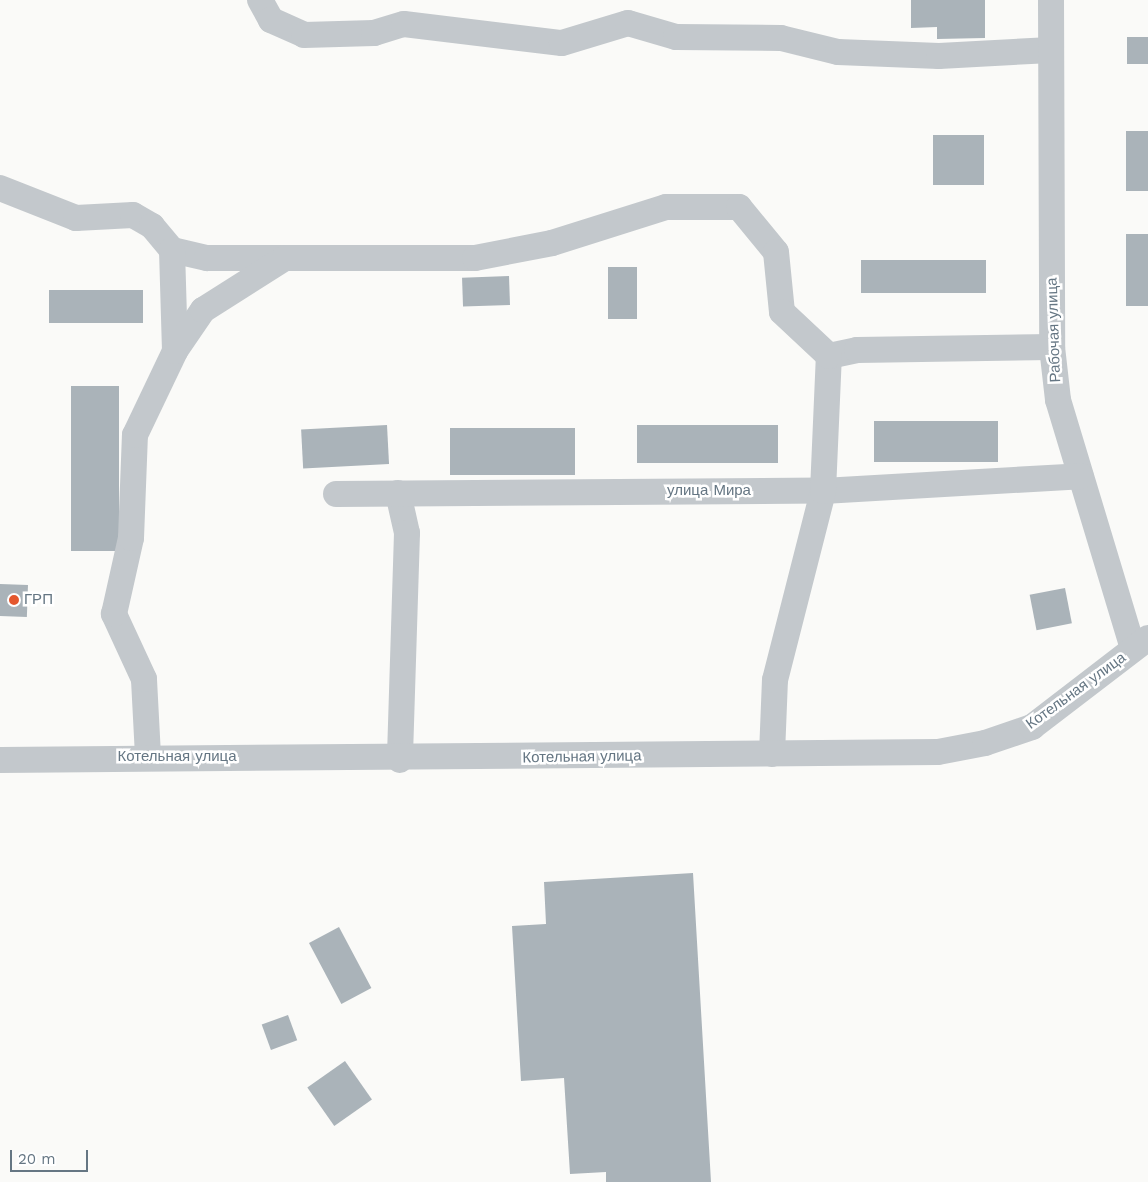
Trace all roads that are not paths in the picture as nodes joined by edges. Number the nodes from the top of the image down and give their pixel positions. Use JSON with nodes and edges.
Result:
{"nodes":[{"id":1,"x":260,"y":0,"type":"edge"},
{"id":2,"x":1051,"y":0,"type":"edge"},
{"id":3,"x":1051,"y":50,"type":"junction"},
{"id":4,"x":0,"y":188,"type":"edge"},
{"id":5,"x":172,"y":250,"type":"junction"},
{"id":6,"x":286,"y":258,"type":"junction"},
{"id":7,"x":1052,"y":347,"type":"junction"},
{"id":8,"x":175,"y":351,"type":"junction"},
{"id":9,"x":829,"y":356,"type":"junction"},
{"id":10,"x":1081,"y":476,"type":"junction"},
{"id":11,"x":823,"y":491,"type":"junction"},
{"id":12,"x":398,"y":493,"type":"junction"},
{"id":13,"x":336,"y":494,"type":"dead end"},
{"id":14,"x":1141,"y":643,"type":"edge"},
{"id":15,"x":772,"y":754,"type":"junction"},
{"id":16,"x":148,"y":756,"type":"junction"},
{"id":17,"x":0,"y":760,"type":"edge"},
{"id":18,"x":400,"y":760,"type":"junction"}],
"edges":[{"from":1,"to":3,"type":"street"},
{"from":2,"to":3,"type":"street","name":"Рабочая улица"},
{"from":3,"to":7,"type":"street","name":"Рабочая улица"},
{"from":4,"to":5,"type":"street"},
{"from":5,"to":6,"type":"street"},
{"from":5,"to":8,"type":"street"},
{"from":6,"to":8,"type":"street"},
{"from":6,"to":9,"type":"street"},
{"from":7,"to":9,"type":"street"},
{"from":7,"to":10,"type":"street","name":"Рабочая улица"},
{"from":8,"to":16,"type":"street"},
{"from":9,"to":11,"type":"street"},
{"from":10,"to":11,"type":"street","name":"улица Мира"},
{"from":10,"to":14,"type":"street","name":"Рабочая улица"},
{"from":11,"to":12,"type":"street","name":"улица Мира"},
{"from":11,"to":15,"type":"street"},
{"from":12,"to":13,"type":"street","name":"улица Мира"},
{"from":12,"to":18,"type":"street"},
{"from":14,"to":15,"type":"street","name":"Котельная улица"},
{"from":15,"to":18,"type":"street","name":"Котельная улица"},
{"from":16,"to":17,"type":"street","name":"Котельная улица"},
{"from":16,"to":18,"type":"street","name":"Котельная улица"}]}
